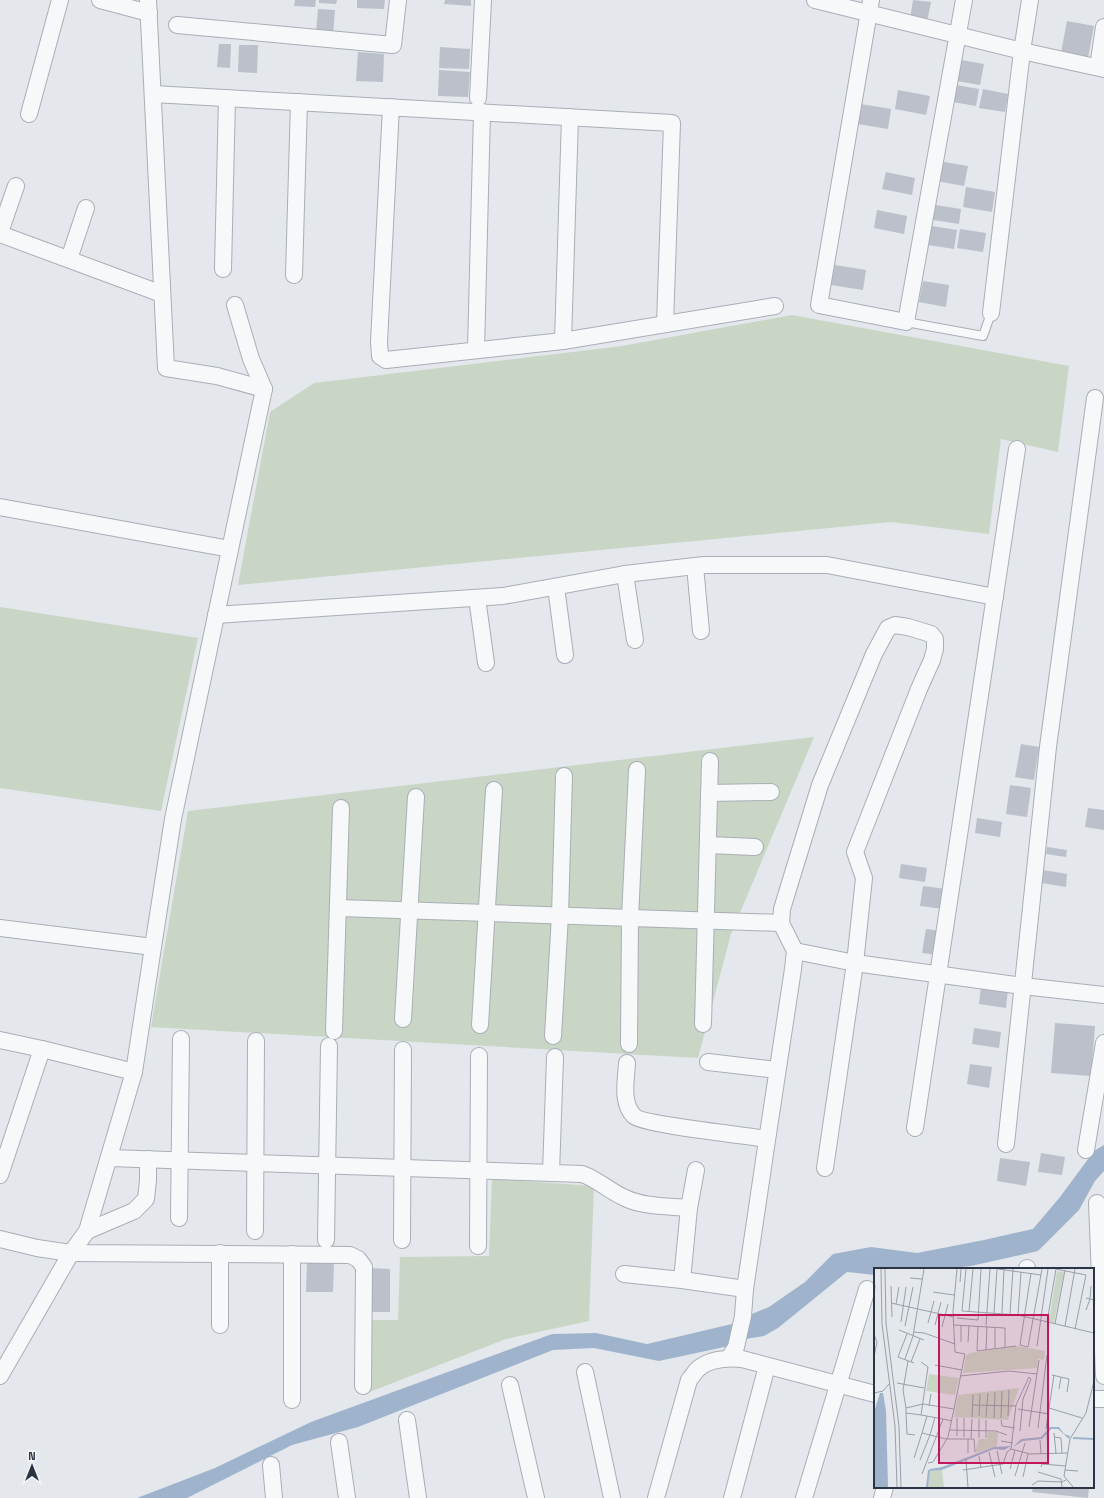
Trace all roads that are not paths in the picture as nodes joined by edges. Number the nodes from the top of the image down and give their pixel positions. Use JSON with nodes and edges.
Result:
{"nodes":[{"id":1,"x":60,"y":0,"type":"edge"},
{"id":2,"x":100,"y":0,"type":"edge"},
{"id":3,"x":398,"y":0,"type":"edge"},
{"id":4,"x":483,"y":0,"type":"edge"},
{"id":5,"x":814,"y":0,"type":"edge"},
{"id":6,"x":964,"y":0,"type":"edge"},
{"id":7,"x":1030,"y":0,"type":"edge"},
{"id":8,"x":148,"y":6,"type":"edge"},
{"id":9,"x":870,"y":7,"type":"edge"},
{"id":10,"x":177,"y":24,"type":"dead end"},
{"id":11,"x":1104,"y":26,"type":"edge"},
{"id":12,"x":958,"y":35,"type":"junction"},
{"id":13,"x":1022,"y":51,"type":"junction"},
{"id":14,"x":1101,"y":68,"type":"edge"},
{"id":15,"x":153,"y":94,"type":"junction"},
{"id":16,"x":227,"y":98,"type":"junction"},
{"id":17,"x":299,"y":102,"type":"junction"},
{"id":18,"x":480,"y":105,"type":"junction"},
{"id":19,"x":391,"y":107,"type":"junction"},
{"id":20,"x":29,"y":114,"type":"dead end"},
{"id":21,"x":570,"y":117,"type":"junction"},
{"id":22,"x":16,"y":186,"type":"dead end"},
{"id":23,"x":86,"y":208,"type":"dead end"},
{"id":24,"x":0,"y":233,"type":"edge"},
{"id":25,"x":69,"y":259,"type":"junction"},
{"id":26,"x":223,"y":270,"type":"dead end"},
{"id":27,"x":294,"y":275,"type":"dead end"},
{"id":28,"x":162,"y":294,"type":"junction"},
{"id":29,"x":235,"y":305,"type":"dead end"},
{"id":30,"x":775,"y":306,"type":"dead end"},
{"id":31,"x":990,"y":313,"type":"joint"},
{"id":32,"x":906,"y":322,"type":"junction"},
{"id":33,"x":666,"y":324,"type":"junction"},
{"id":34,"x":563,"y":341,"type":"junction"},
{"id":35,"x":476,"y":350,"type":"junction"},
{"id":36,"x":264,"y":389,"type":"junction"},
{"id":37,"x":1094,"y":398,"type":"dead end"},
{"id":38,"x":1017,"y":449,"type":"dead end"},
{"id":39,"x":0,"y":507,"type":"edge"},
{"id":40,"x":230,"y":549,"type":"junction"},
{"id":41,"x":696,"y":566,"type":"junction"},
{"id":42,"x":625,"y":574,"type":"junction"},
{"id":43,"x":556,"y":587,"type":"junction"},
{"id":44,"x":995,"y":597,"type":"junction"},
{"id":45,"x":477,"y":598,"type":"junction"},
{"id":46,"x":216,"y":615,"type":"junction"},
{"id":47,"x":701,"y":631,"type":"dead end"},
{"id":48,"x":635,"y":640,"type":"dead end"},
{"id":49,"x":565,"y":655,"type":"dead end"},
{"id":50,"x":486,"y":663,"type":"dead end"},
{"id":51,"x":710,"y":761,"type":"dead end"},
{"id":52,"x":637,"y":770,"type":"dead end"},
{"id":53,"x":564,"y":776,"type":"dead end"},
{"id":54,"x":494,"y":790,"type":"dead end"},
{"id":55,"x":771,"y":792,"type":"dead end"},
{"id":56,"x":709,"y":793,"type":"junction"},
{"id":57,"x":416,"y":797,"type":"dead end"},
{"id":58,"x":341,"y":808,"type":"dead end"},
{"id":59,"x":708,"y":845,"type":"junction"},
{"id":60,"x":755,"y":847,"type":"dead end"},
{"id":61,"x":339,"y":908,"type":"junction"},
{"id":62,"x":409,"y":910,"type":"junction"},
{"id":63,"x":486,"y":914,"type":"junction"},
{"id":64,"x":560,"y":916,"type":"junction"},
{"id":65,"x":630,"y":918,"type":"junction"},
{"id":66,"x":706,"y":920,"type":"junction"},
{"id":67,"x":781,"y":923,"type":"junction"},
{"id":68,"x":0,"y":928,"type":"edge"},
{"id":69,"x":153,"y":947,"type":"junction"},
{"id":70,"x":795,"y":950,"type":"junction"},
{"id":71,"x":855,"y":963,"type":"junction"},
{"id":72,"x":938,"y":974,"type":"junction"},
{"id":73,"x":1023,"y":986,"type":"junction"},
{"id":74,"x":1104,"y":995,"type":"edge"},
{"id":75,"x":403,"y":1019,"type":"dead end"},
{"id":76,"x":703,"y":1024,"type":"dead end"},
{"id":77,"x":480,"y":1025,"type":"dead end"},
{"id":78,"x":334,"y":1031,"type":"dead end"},
{"id":79,"x":553,"y":1036,"type":"dead end"},
{"id":80,"x":180,"y":1039,"type":"dead end"},
{"id":81,"x":0,"y":1040,"type":"edge"},
{"id":82,"x":256,"y":1041,"type":"dead end"},
{"id":83,"x":1104,"y":1043,"type":"edge"},
{"id":84,"x":629,"y":1044,"type":"dead end"},
{"id":85,"x":329,"y":1046,"type":"dead end"},
{"id":86,"x":42,"y":1049,"type":"junction"},
{"id":87,"x":403,"y":1050,"type":"dead end"},
{"id":88,"x":480,"y":1056,"type":"dead end"},
{"id":89,"x":555,"y":1057,"type":"dead end"},
{"id":90,"x":708,"y":1062,"type":"dead end"},
{"id":91,"x":626,"y":1064,"type":"dead end"},
{"id":92,"x":777,"y":1070,"type":"junction"},
{"id":93,"x":134,"y":1072,"type":"junction"},
{"id":94,"x":915,"y":1128,"type":"dead end"},
{"id":95,"x":767,"y":1139,"type":"junction"},
{"id":96,"x":1006,"y":1144,"type":"dead end"},
{"id":97,"x":1086,"y":1150,"type":"dead end"},
{"id":98,"x":109,"y":1158,"type":"junction"},
{"id":99,"x":148,"y":1159,"type":"junction"},
{"id":100,"x":180,"y":1160,"type":"junction"},
{"id":101,"x":255,"y":1163,"type":"junction"},
{"id":102,"x":327,"y":1166,"type":"junction"},
{"id":103,"x":825,"y":1168,"type":"dead end"},
{"id":104,"x":402,"y":1169,"type":"junction"},
{"id":105,"x":696,"y":1170,"type":"dead end"},
{"id":106,"x":479,"y":1171,"type":"junction"},
{"id":107,"x":551,"y":1174,"type":"junction"},
{"id":108,"x":0,"y":1175,"type":"edge"},
{"id":109,"x":1097,"y":1203,"type":"dead end"},
{"id":110,"x":689,"y":1208,"type":"junction"},
{"id":111,"x":179,"y":1218,"type":"dead end"},
{"id":112,"x":87,"y":1232,"type":"junction"},
{"id":113,"x":255,"y":1232,"type":"dead end"},
{"id":114,"x":0,"y":1239,"type":"edge"},
{"id":115,"x":326,"y":1240,"type":"dead end"},
{"id":116,"x":402,"y":1240,"type":"dead end"},
{"id":117,"x":478,"y":1246,"type":"dead end"},
{"id":118,"x":71,"y":1253,"type":"junction"},
{"id":119,"x":220,"y":1253,"type":"junction"},
{"id":120,"x":292,"y":1254,"type":"junction"},
{"id":121,"x":624,"y":1274,"type":"dead end"},
{"id":122,"x":682,"y":1280,"type":"junction"},
{"id":123,"x":745,"y":1289,"type":"junction"},
{"id":124,"x":867,"y":1289,"type":"dead end"},
{"id":125,"x":220,"y":1325,"type":"dead end"},
{"id":126,"x":732,"y":1353,"type":"junction"},
{"id":127,"x":767,"y":1366,"type":"junction"},
{"id":128,"x":585,"y":1372,"type":"dead end"},
{"id":129,"x":0,"y":1376,"type":"edge"},
{"id":130,"x":1104,"y":1376,"type":"edge"},
{"id":131,"x":837,"y":1384,"type":"junction"},
{"id":132,"x":510,"y":1385,"type":"dead end"},
{"id":133,"x":363,"y":1386,"type":"dead end"},
{"id":134,"x":874,"y":1394,"type":"edge"},
{"id":135,"x":292,"y":1400,"type":"dead end"},
{"id":136,"x":407,"y":1420,"type":"dead end"},
{"id":137,"x":339,"y":1442,"type":"dead end"},
{"id":138,"x":270,"y":1465,"type":"dead end"},
{"id":139,"x":885,"y":1488,"type":"edge"},
{"id":140,"x":274,"y":1498,"type":"edge"},
{"id":141,"x":347,"y":1498,"type":"edge"},
{"id":142,"x":418,"y":1498,"type":"edge"},
{"id":143,"x":536,"y":1498,"type":"edge"},
{"id":144,"x":612,"y":1498,"type":"edge"},
{"id":145,"x":656,"y":1498,"type":"edge"},
{"id":146,"x":732,"y":1498,"type":"edge"},
{"id":147,"x":804,"y":1498,"type":"edge"},
{"id":148,"x":882,"y":1498,"type":"edge"}],
"edges":[{"from":1,"to":20,"type":"street"},
{"from":2,"to":8,"type":"street"},
{"from":3,"to":10,"type":"street"},
{"from":4,"to":18,"type":"street"},
{"from":5,"to":9,"type":"street"},
{"from":6,"to":12,"type":"street"},
{"from":7,"to":13,"type":"street"},
{"from":8,"to":15,"type":"street"},
{"from":9,"to":12,"type":"street"},
{"from":9,"to":32,"type":"street"},
{"from":11,"to":14,"type":"street"},
{"from":12,"to":13,"type":"street"},
{"from":12,"to":32,"type":"street"},
{"from":13,"to":14,"type":"street"},
{"from":13,"to":31,"type":"street"},
{"from":15,"to":16,"type":"street"},
{"from":15,"to":28,"type":"street"},
{"from":16,"to":17,"type":"street"},
{"from":16,"to":26,"type":"street"},
{"from":17,"to":19,"type":"street"},
{"from":17,"to":27,"type":"street"},
{"from":18,"to":19,"type":"street"},
{"from":18,"to":21,"type":"street"},
{"from":18,"to":35,"type":"street"},
{"from":19,"to":35,"type":"street"},
{"from":21,"to":33,"type":"street"},
{"from":21,"to":34,"type":"street"},
{"from":22,"to":24,"type":"street"},
{"from":23,"to":25,"type":"street"},
{"from":24,"to":25,"type":"street"},
{"from":25,"to":28,"type":"street"},
{"from":28,"to":36,"type":"street"},
{"from":29,"to":36,"type":"street"},
{"from":30,"to":33,"type":"street"},
{"from":31,"to":32,"type":"lane"},
{"from":33,"to":34,"type":"street"},
{"from":34,"to":35,"type":"street"},
{"from":36,"to":40,"type":"street"},
{"from":37,"to":73,"type":"street"},
{"from":38,"to":44,"type":"street"},
{"from":39,"to":40,"type":"street"},
{"from":40,"to":46,"type":"street"},
{"from":41,"to":42,"type":"street"},
{"from":41,"to":44,"type":"street"},
{"from":41,"to":47,"type":"street"},
{"from":42,"to":43,"type":"street"},
{"from":42,"to":48,"type":"street"},
{"from":43,"to":45,"type":"street"},
{"from":43,"to":49,"type":"street"},
{"from":44,"to":72,"type":"street"},
{"from":45,"to":46,"type":"street"},
{"from":45,"to":50,"type":"street"},
{"from":46,"to":69,"type":"street"},
{"from":51,"to":56,"type":"street"},
{"from":52,"to":65,"type":"street"},
{"from":53,"to":64,"type":"street"},
{"from":54,"to":63,"type":"street"},
{"from":55,"to":56,"type":"street"},
{"from":56,"to":59,"type":"street"},
{"from":57,"to":62,"type":"street"},
{"from":58,"to":61,"type":"street"},
{"from":59,"to":60,"type":"street"},
{"from":59,"to":66,"type":"street"},
{"from":61,"to":62,"type":"street"},
{"from":61,"to":78,"type":"street"},
{"from":62,"to":63,"type":"street"},
{"from":62,"to":75,"type":"street"},
{"from":63,"to":64,"type":"street"},
{"from":63,"to":77,"type":"street"},
{"from":64,"to":65,"type":"street"},
{"from":64,"to":79,"type":"street"},
{"from":65,"to":66,"type":"street"},
{"from":65,"to":84,"type":"street"},
{"from":66,"to":67,"type":"street"},
{"from":66,"to":76,"type":"street"},
{"from":67,"to":70,"type":"street"},
{"from":67,"to":71,"type":"street"},
{"from":68,"to":69,"type":"street"},
{"from":69,"to":93,"type":"street"},
{"from":70,"to":71,"type":"street"},
{"from":70,"to":92,"type":"street"},
{"from":71,"to":72,"type":"street"},
{"from":71,"to":103,"type":"street"},
{"from":72,"to":73,"type":"street"},
{"from":72,"to":94,"type":"street"},
{"from":73,"to":74,"type":"street"},
{"from":73,"to":96,"type":"street"},
{"from":80,"to":100,"type":"street"},
{"from":81,"to":86,"type":"street"},
{"from":82,"to":101,"type":"street"},
{"from":83,"to":97,"type":"street"},
{"from":85,"to":102,"type":"street"},
{"from":86,"to":93,"type":"street"},
{"from":86,"to":108,"type":"street"},
{"from":87,"to":104,"type":"street"},
{"from":88,"to":106,"type":"street"},
{"from":89,"to":107,"type":"street"},
{"from":90,"to":92,"type":"street"},
{"from":91,"to":95,"type":"street"},
{"from":92,"to":95,"type":"street"},
{"from":93,"to":98,"type":"street"},
{"from":95,"to":123,"type":"street"},
{"from":98,"to":99,"type":"street"},
{"from":98,"to":112,"type":"street"},
{"from":99,"to":100,"type":"street"},
{"from":99,"to":112,"type":"street"},
{"from":100,"to":101,"type":"street"},
{"from":100,"to":111,"type":"street"},
{"from":101,"to":102,"type":"street"},
{"from":101,"to":113,"type":"street"},
{"from":102,"to":104,"type":"street"},
{"from":102,"to":115,"type":"street"},
{"from":104,"to":106,"type":"street"},
{"from":104,"to":116,"type":"street"},
{"from":105,"to":110,"type":"street"},
{"from":106,"to":107,"type":"street"},
{"from":106,"to":117,"type":"street"},
{"from":107,"to":110,"type":"street"},
{"from":109,"to":130,"type":"street"},
{"from":110,"to":122,"type":"street"},
{"from":112,"to":118,"type":"street"},
{"from":114,"to":118,"type":"street"},
{"from":118,"to":119,"type":"street"},
{"from":118,"to":129,"type":"street"},
{"from":119,"to":120,"type":"street"},
{"from":119,"to":125,"type":"street"},
{"from":120,"to":133,"type":"street"},
{"from":120,"to":135,"type":"street"},
{"from":121,"to":122,"type":"street"},
{"from":122,"to":123,"type":"street"},
{"from":123,"to":126,"type":"street"},
{"from":124,"to":131,"type":"street"},
{"from":126,"to":127,"type":"street"},
{"from":126,"to":145,"type":"street"},
{"from":127,"to":131,"type":"street"},
{"from":127,"to":146,"type":"street"},
{"from":128,"to":144,"type":"street"},
{"from":131,"to":134,"type":"street"},
{"from":131,"to":147,"type":"street"},
{"from":132,"to":143,"type":"street"},
{"from":136,"to":142,"type":"street"},
{"from":137,"to":141,"type":"street"},
{"from":138,"to":140,"type":"street"},
{"from":139,"to":148,"type":"street"}]}
